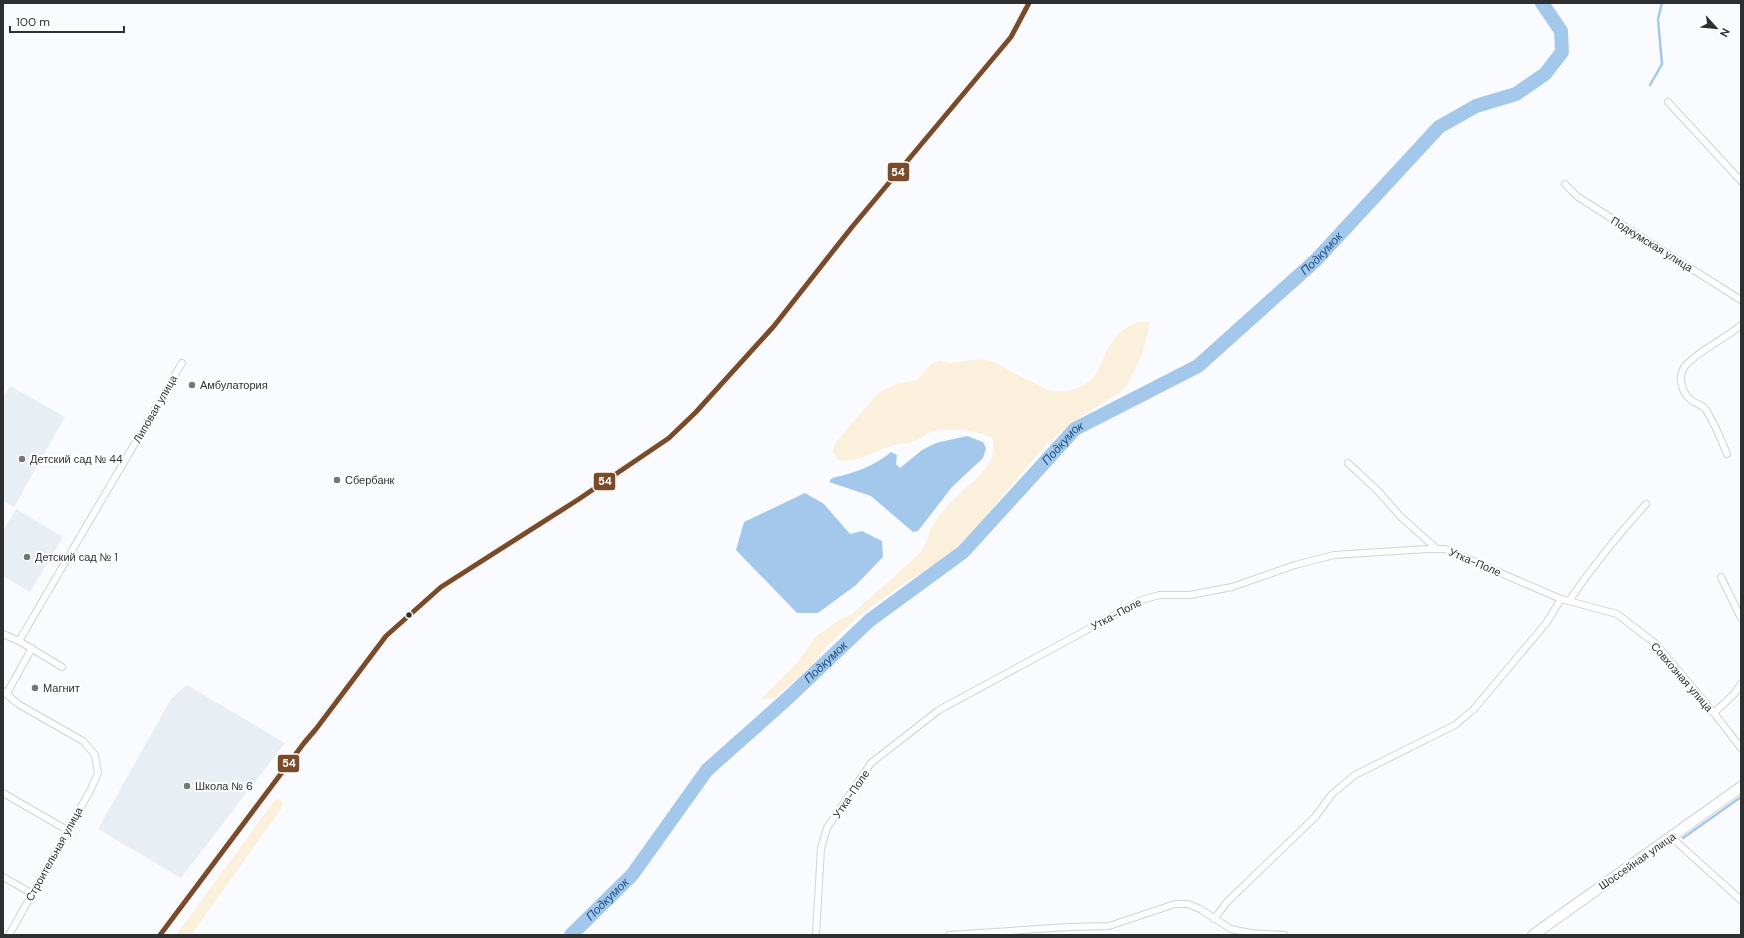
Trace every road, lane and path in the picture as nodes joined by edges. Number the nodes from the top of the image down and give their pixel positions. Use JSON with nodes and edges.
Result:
{"nodes":[{"id":1,"x":1029,"y":3,"type":"edge"},
{"id":2,"x":1668,"y":102,"type":"dead end"},
{"id":3,"x":1741,"y":181,"type":"edge"},
{"id":4,"x":1565,"y":184,"type":"dead end"},
{"id":5,"x":1741,"y":300,"type":"edge"},
{"id":6,"x":1741,"y":325,"type":"edge"},
{"id":7,"x":182,"y":363,"type":"dead end"},
{"id":8,"x":1727,"y":454,"type":"dead end"},
{"id":9,"x":1348,"y":463,"type":"dead end"},
{"id":10,"x":1646,"y":504,"type":"dead end"},
{"id":11,"x":1437,"y":549,"type":"junction"},
{"id":12,"x":1721,"y":577,"type":"dead end"},
{"id":13,"x":1561,"y":599,"type":"junction"},
{"id":14,"x":1569,"y":601,"type":"junction"},
{"id":15,"x":1741,"y":618,"type":"edge"},
{"id":16,"x":3,"y":634,"type":"edge"},
{"id":17,"x":19,"y":641,"type":"junction"},
{"id":18,"x":32,"y":648,"type":"junction"},
{"id":19,"x":62,"y":667,"type":"dead end"},
{"id":20,"x":1741,"y":684,"type":"edge"},
{"id":21,"x":5,"y":692,"type":"edge"},
{"id":22,"x":1714,"y":713,"type":"junction"},
{"id":23,"x":1741,"y":748,"type":"edge"},
{"id":24,"x":1741,"y":787,"type":"edge"},
{"id":25,"x":3,"y":793,"type":"edge"},
{"id":26,"x":67,"y":830,"type":"junction"},
{"id":27,"x":1671,"y":837,"type":"junction"},
{"id":28,"x":3,"y":877,"type":"edge"},
{"id":29,"x":33,"y":894,"type":"junction"},
{"id":30,"x":1741,"y":900,"type":"edge"},
{"id":31,"x":1214,"y":919,"type":"junction"},
{"id":32,"x":9,"y":935,"type":"edge"},
{"id":33,"x":160,"y":935,"type":"edge"},
{"id":34,"x":816,"y":935,"type":"edge"},
{"id":35,"x":949,"y":935,"type":"edge"},
{"id":36,"x":1284,"y":935,"type":"edge"},
{"id":37,"x":1533,"y":935,"type":"edge"}],
"edges":[{"from":1,"to":33,"type":"street"},
{"from":2,"to":3,"type":"street"},
{"from":4,"to":5,"type":"street","name":"Подкумская улица"},
{"from":6,"to":8,"type":"street"},
{"from":7,"to":17,"type":"street","name":"Липовая улица"},
{"from":9,"to":11,"type":"street"},
{"from":10,"to":14,"type":"street"},
{"from":11,"to":13,"type":"street","name":"Утка-Поле"},
{"from":11,"to":34,"type":"street","name":"Утка-Поле"},
{"from":12,"to":15,"type":"street"},
{"from":13,"to":14,"type":"street","name":"Утка-Поле"},
{"from":13,"to":31,"type":"street"},
{"from":14,"to":22,"type":"street","name":"Совхозная улица"},
{"from":16,"to":17,"type":"street"},
{"from":17,"to":18,"type":"street"},
{"from":18,"to":19,"type":"street"},
{"from":18,"to":21,"type":"street"},
{"from":20,"to":22,"type":"street"},
{"from":21,"to":26,"type":"street","name":"Строительная улица"},
{"from":22,"to":23,"type":"street","name":"Совхозная улица"},
{"from":24,"to":27,"type":"main road","name":"Шоссейная улица"},
{"from":25,"to":26,"type":"street"},
{"from":26,"to":29,"type":"street","name":"Строительная улица"},
{"from":27,"to":30,"type":"street"},
{"from":27,"to":37,"type":"main road","name":"Шоссейная улица"},
{"from":28,"to":29,"type":"street"},
{"from":29,"to":32,"type":"street","name":"Строительная улица"},
{"from":31,"to":35,"type":"street"},
{"from":31,"to":36,"type":"street"}]}
